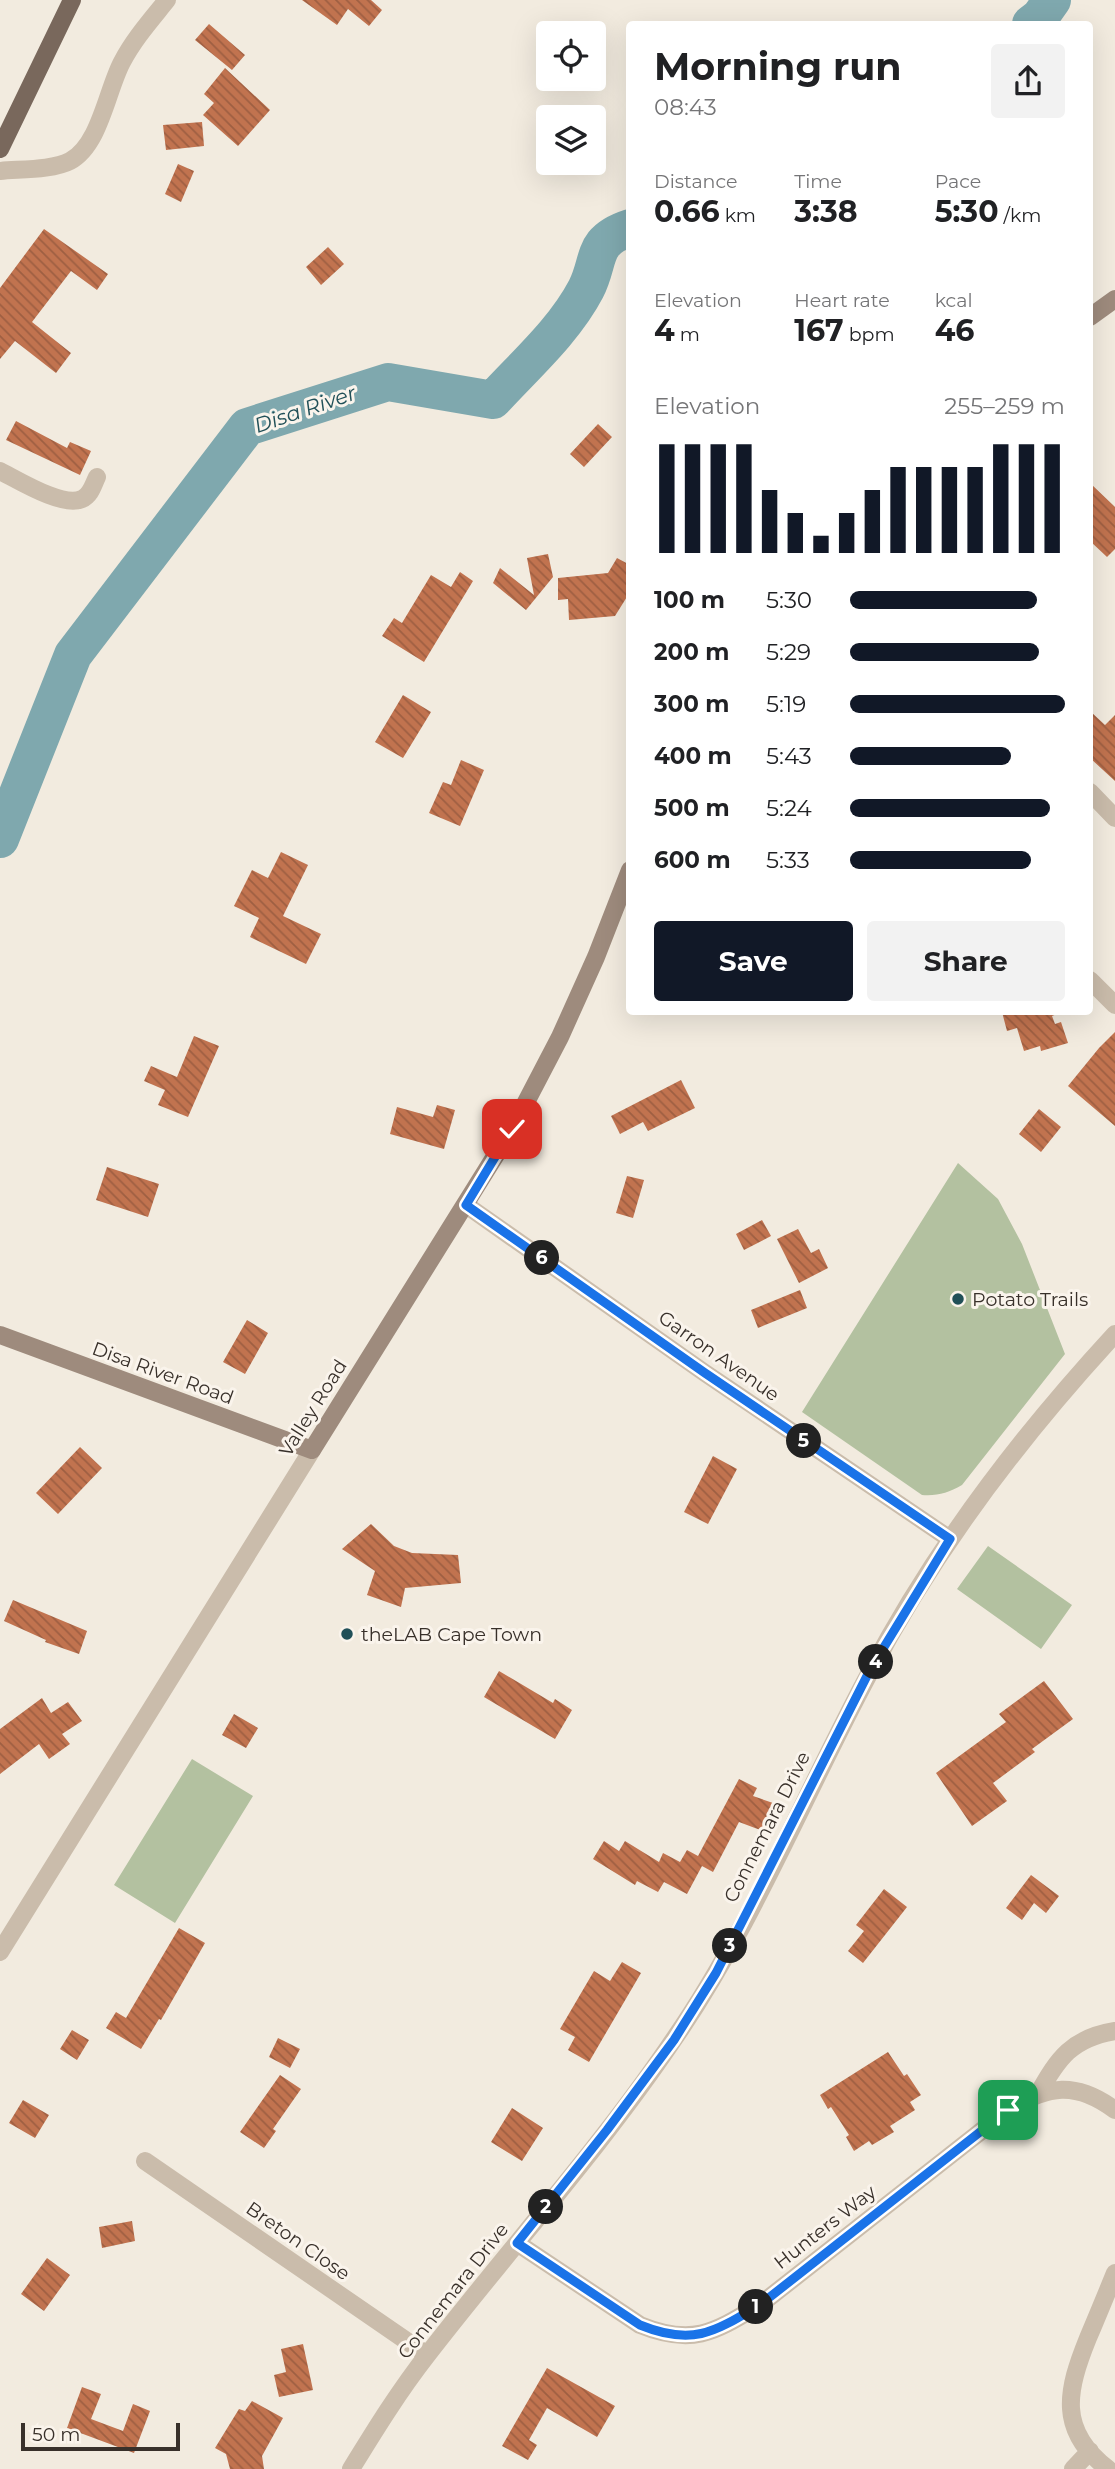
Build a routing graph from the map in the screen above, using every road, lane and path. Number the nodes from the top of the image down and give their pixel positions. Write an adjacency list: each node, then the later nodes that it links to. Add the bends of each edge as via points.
1 (72, 0): 3 (main road)
2 (167, 0): 4 (street, via 129,49 93,135 81,152 64,163)
3 (0, 149)
4 (0, 171)
5 (1115, 299): 6 (street)
6 (1093, 315)
7 (0, 471): 8 (street, via 67,501 85,498)
8 (97, 477)
9 (1093, 795): 10 (street)
10 (1115, 818)
11 (626, 880): 14 (street, Valley Road, via 560,1037)
12 (1093, 983): 13 (street)
13 (1115, 1005)
14 (466, 1205): 17 (street, Valley Road); 18 (street, Garron Avenue)
15 (1115, 1334): 18 (street, Connemara Drive, via 1029,1431)
16 (0, 1335): 17 (street, Disa River Road)
17 (312, 1450): 19 (street, Valley Road)
18 (950, 1539): 24 (street, Connemara Drive, via 870,1670 716,1973 674,2040)
19 (0, 1952)
20 (1115, 2031): 21 (street, via 1087,2038 1066,2052)
21 (1038, 2094): 22 (street, Hunters Way, via 1079,2091); 24 (street, Hunters Way, via 1008,2110 761,2304 704,2334 675,2335 640,2325)
22 (1115, 2110)
23 (145, 2161): 26 (street, Breton Close)
24 (517, 2243): 26 (street, Connemara Drive)
25 (1115, 2273): 27 (street, via 1073,2376 1073,2422)
26 (427, 2355): 28 (street, Connemara Drive)
27 (1090, 2451): 29 (street); 30 (street)
28 (351, 2469)
29 (1073, 2469)
30 (1108, 2469)

